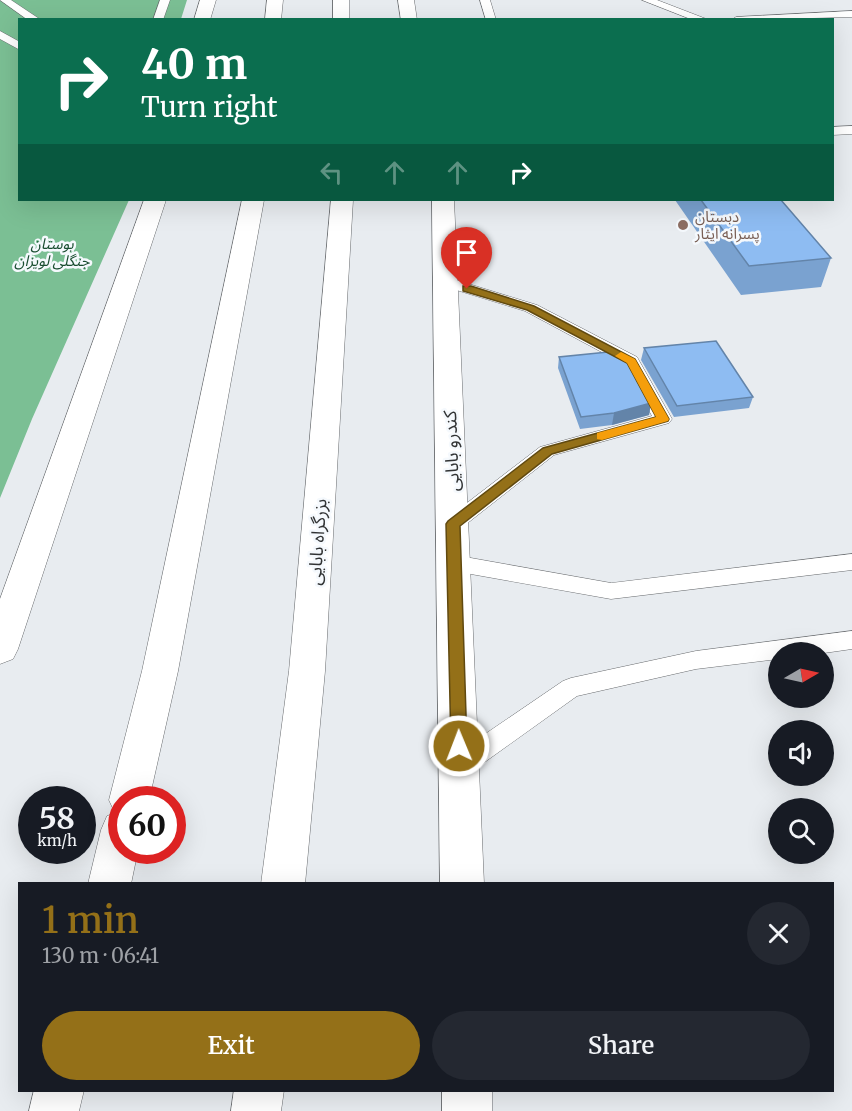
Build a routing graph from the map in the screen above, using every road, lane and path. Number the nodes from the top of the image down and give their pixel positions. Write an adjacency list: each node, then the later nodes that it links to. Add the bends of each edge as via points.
1 (4, 0): 10 (lane)
2 (165, 0): 11 (lane)
3 (208, 0): 12 (main road)
4 (275, 0): 13 (main road)
5 (341, 0): 14 (main road)
6 (406, 0): 15 (main road)
7 (485, 0): 16 (lane)
8 (647, 0): 17 (lane)
9 (852, 14): 18 (lane)
10 (33, 18)
11 (159, 18)
12 (203, 18)
13 (273, 18)
14 (341, 18)
15 (409, 18)
16 (490, 18)
17 (698, 18)
18 (775, 18)
19 (0, 34): 20 (lane)
20 (18, 47)
21 (852, 130): 22 (lane)
22 (834, 131)
23 (155, 201): 32 (main road)
24 (253, 201): 34 (main road, via 162,660)
25 (342, 201): 37 (main road, بزرگراه بابایی, via 307,671)
26 (443, 201): 27 (main road, کندرو بابایی)
27 (446, 282): 28 (main road, کندرو بابایی); 28 (lane, via 531,308 631,361 663,419 548,451)
28 (453, 524): 30 (main road, کندرو بابایی)
29 (852, 562): 30 (lane, via 611,591)
30 (454, 563): 33 (main road, کندرو بابایی)
31 (852, 640): 33 (lane, via 696,660 571,688)
32 (0, 649)
33 (459, 766): 38 (main road, کندرو بابایی)
34 (132, 786)
35 (114, 864): 36 (main road)
36 (109, 882)
37 (283, 882)
38 (462, 882)
39 (59, 1092): 42 (main road)
40 (259, 1092): 43 (main road)
41 (467, 1092): 44 (main road)
42 (54, 1111)
43 (256, 1111)
44 (467, 1111)

